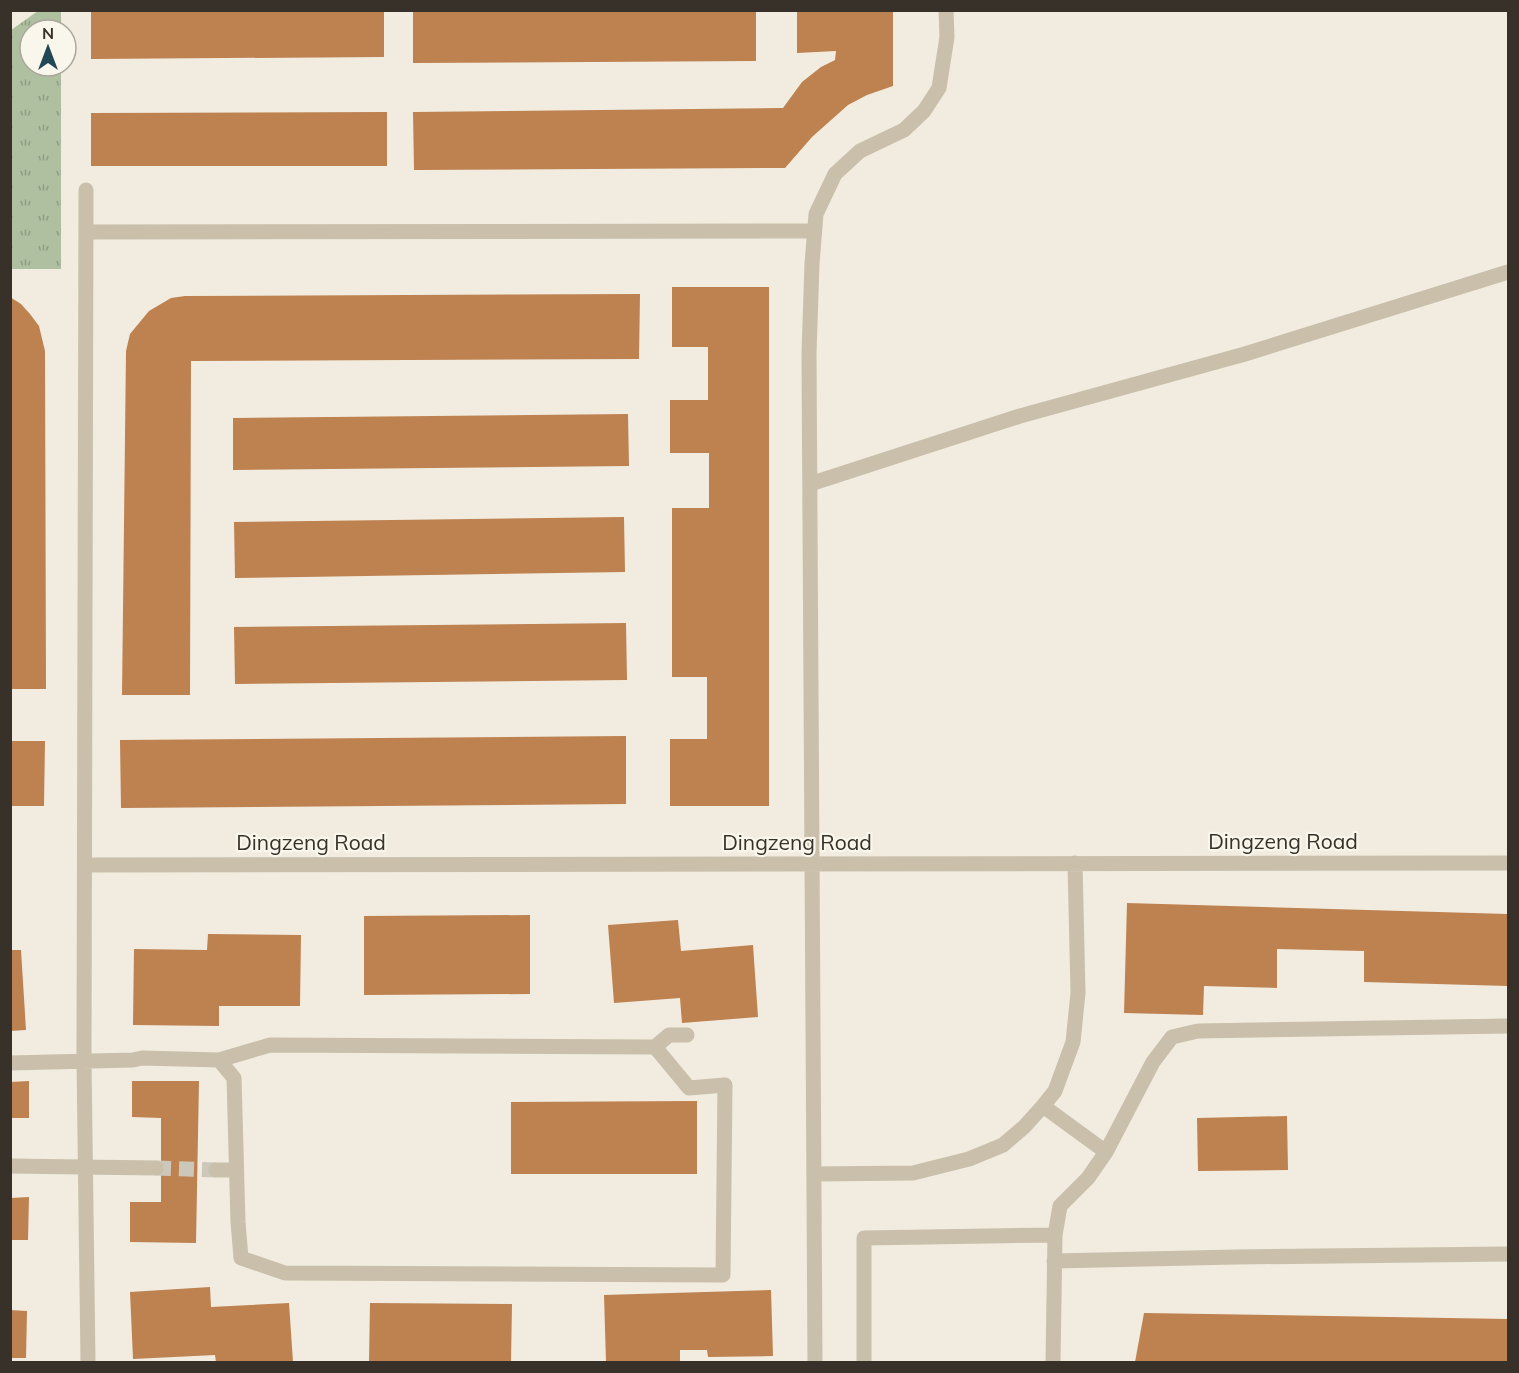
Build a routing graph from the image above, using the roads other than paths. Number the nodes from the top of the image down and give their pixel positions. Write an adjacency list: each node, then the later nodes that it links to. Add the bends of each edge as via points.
1 (946, 10): 3 (street, via 947,37 939,88 924,111 904,130 860,152 835,174 816,214)
2 (86, 190): 4 (street)
3 (814, 231): 4 (street); 6 (street, via 809,353)
4 (86, 232): 10 (street)
5 (1509, 272): 6 (street, via 1245,354 1020,416)
6 (810, 484): 9 (street)
7 (1075, 863): 8 (street, Dingzeng Road); 9 (street, Dingzeng Road); 17 (street, via 1078,993 1073,1042 1055,1091)
8 (1509, 863)
9 (813, 864): 10 (street, Dingzeng Road); 24 (street)
10 (85, 865): 14 (street)
11 (1509, 1026): 18 (street, via 1198,1031 1172,1037 1153,1062)
12 (687, 1035): 13 (street, via 669,1035)
13 (654, 1047): 15 (street, via 270,1045); 23 (street, via 689,1088 725,1085 723,1275 285,1273 241,1258)
14 (84, 1060): 15 (street); 16 (street); 20 (street)
15 (219, 1060): 23 (street, via 234,1078)
16 (10, 1063)
17 (1043, 1106): 18 (street); 24 (street, via 1003,1145 969,1159 914,1173)
18 (1106, 1152): 25 (street, via 1088,1178 1060,1206)
19 (10, 1166): 20 (street)
20 (85, 1168): 21 (street); 28 (street)
21 (156, 1168)
22 (216, 1170): 23 (street)
23 (236, 1170)
24 (814, 1174): 29 (street)
25 (1055, 1235): 27 (street); 30 (street, via 864,1238)
26 (1509, 1254): 27 (street)
27 (1054, 1261): 31 (street)
28 (88, 1362)
29 (815, 1362)
30 (864, 1362)
31 (1053, 1362)

